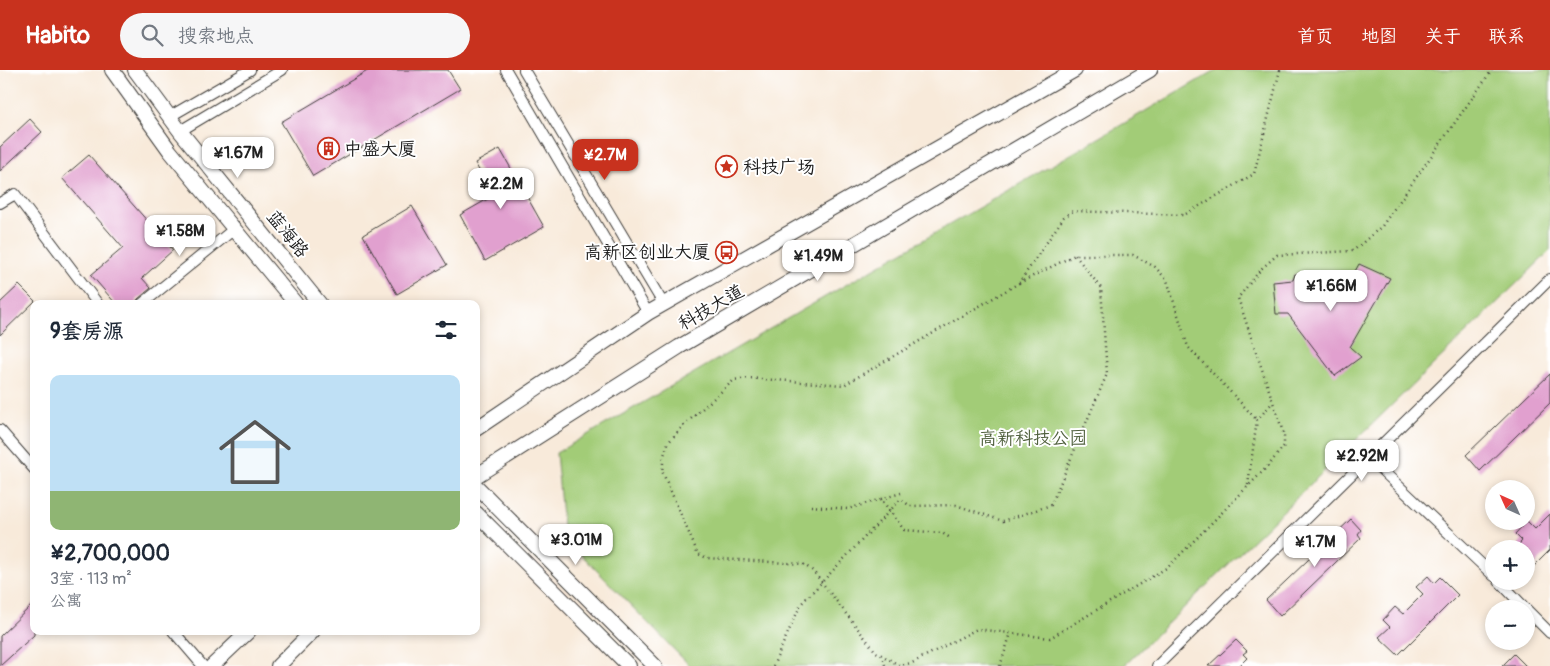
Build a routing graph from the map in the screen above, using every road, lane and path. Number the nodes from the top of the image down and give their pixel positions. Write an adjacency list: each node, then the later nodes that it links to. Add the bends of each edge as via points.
1 (112, 70): 14 (main road, via 170,151)
2 (135, 70): 11 (main road, 蓝海路)
3 (250, 70): 11 (street)
4 (282, 70): 12 (street)
5 (506, 70): 23 (street)
6 (524, 70): 22 (street)
7 (1075, 70): 22 (main road, 科技大道)
8 (1150, 70): 30 (main road, 科技大道, via 679,347)
9 (1280, 70): 17 (path, via 1254,174 1184,215 1072,211 1064,217)
10 (1492, 70): 24 (path, via 1382,226 1354,251 1277,255 1238,298)
11 (169, 117): 12 (main road, 蓝海路)
12 (180, 131): 21 (main road, 蓝海路)
13 (0, 203): 18 (street, via 15,194)
14 (234, 229): 19 (street); 20 (main road)
15 (1075, 255): 17 (path); 25 (path, via 1133,255 1155,267 1167,280 1188,347); 39 (path, via 1101,288 1107,374 1050,506 1003,520 956,505 910,506 901,499)
16 (1550, 279): 28 (street)
17 (1019, 283): 39 (path, via 844,385 748,378 734,380 668,443 662,471 698,554 707,558 803,564)
18 (95, 300)
19 (147, 300)
20 (293, 300)
21 (317, 300)
22 (664, 305): 23 (main road, 科技大道)
23 (648, 313): 26 (main road, 科技大道)
24 (1273, 402): 25 (path); 31 (path, via 1284,446)
25 (1257, 420): 31 (path)
26 (480, 426)
27 (0, 430): 29 (street)
28 (1369, 458): 38 (street); 57 (street)
29 (30, 464)
30 (480, 473)
31 (1248, 486): 43 (path, via 1168,567 1050,638)
32 (480, 490): 53 (main road)
33 (900, 493): 34 (path)
34 (882, 499): 35 (path, via 848,509); 37 (path, via 904,530 942,532)
35 (811, 506)
36 (480, 517): 52 (main road)
37 (952, 539)
38 (1485, 568)
39 (822, 582): 48 (path); 54 (path, via 800,604)
40 (1508, 590): 41 (street)
41 (1517, 600)
42 (1535, 618): 44 (street)
43 (1011, 633): 48 (path, via 977,629 912,663 899,665); 56 (path)
44 (1550, 633)
45 (176, 635): 49 (street)
46 (245, 635): 50 (main road)
47 (309, 635): 51 (main road)
48 (884, 659): 55 (path)
49 (203, 666)
50 (212, 666)
51 (278, 666)
52 (629, 666)
53 (655, 666)
54 (773, 666)
55 (886, 666)
56 (1000, 666)
57 (1157, 666)

